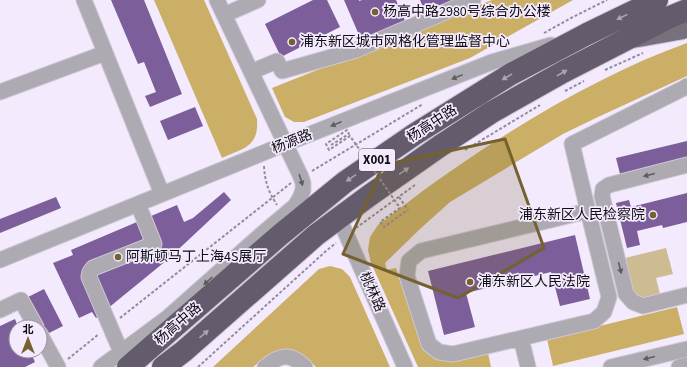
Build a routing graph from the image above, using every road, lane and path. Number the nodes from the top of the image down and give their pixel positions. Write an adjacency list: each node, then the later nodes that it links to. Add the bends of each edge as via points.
1 (84, 0): 14 (street)
2 (217, 0): 8 (street)
3 (258, 0): 8 (street)
4 (473, 0): 15 (street, via 356,50 282,71 277,61)
5 (607, 0): 11 (path)
6 (657, 0): 10 (highway, 杨高中路 / X001, one-way to 10)
7 (687, 10): 12 (highway, 杨高中路 / X001)
8 (224, 14): 15 (street)
9 (687, 28): 12 (main road, 杨高中路 / X001)
10 (587, 34): 23 (street, 杨源路, one-way to 23, via 492,62); 45 (highway, 杨高中路 / X001, one-way to 45, via 510,74 345,182)
11 (538, 37)
12 (625, 40): 36 (highway, 杨高中路 / X001, one-way to 12, via 440,146 492,112)
13 (649, 50): 16 (path)
14 (105, 53): 19 (street); 30 (street)
15 (251, 72): 23 (street)
16 (601, 72)
17 (588, 78): 20 (path)
18 (687, 86): 34 (street, via 572,144)
19 (0, 92)
20 (563, 92)
21 (424, 103): 28 (path)
22 (543, 103): 25 (path)
23 (285, 144): 26 (street, 杨源路); 28 (street, X001)
24 (331, 145): 32 (path, bridge, via 349,134 346,130 326,144 329,150 350,136 400,208 380,222 384,227 408,210)
25 (465, 150)
26 (263, 153): 30 (street, 杨源路); 31 (path, via 264,177)
27 (687, 165): 38 (street, one-way to 38, via 609,185 603,189 602,196 626,294 633,302 643,306)
28 (301, 177): 31 (path); 35 (street, X001, one-way to 35, via 303,190 300,198)
29 (416, 184): 32 (path)
30 (162, 194): 33 (street, 杨源路)
31 (272, 197): 35 (path); 41 (path)
32 (399, 197): 36 (path)
33 (138, 204): 37 (street, 杨源路); 41 (street, via 154,244 93,268 90,272 89,277)
34 (588, 211): 42 (street, via 609,297 604,312 594,321); 42 (street, via 421,251 409,261 409,284 429,344 439,352 453,354)
35 (284, 215): 45 (street, X001, one-way to 45, via 167,318)
36 (343, 226): 46 (path, via 326,251); 46 (highway, 杨高中路 / X001, one-way to 36, via 316,235); 53 (street, 桃林路)
37 (0, 260)
38 (687, 295)
39 (0, 310): 40 (street, via 21,300)
40 (32, 319)
41 (110, 326): 45 (street); 48 (path)
42 (521, 338): 54 (street)
43 (48, 349): 48 (street)
44 (687, 349): 55 (street, one-way to 55)
45 (127, 362): 49 (street, X001)
46 (184, 362): 50 (highway, 杨高中路 / X001)
47 (687, 365): 56 (street)
48 (58, 367)
49 (101, 367)
50 (163, 367)
51 (265, 367): 52 (street, via 285,356 298,360)
52 (306, 367)
53 (404, 367)
54 (528, 367)
55 (611, 367)
56 (678, 367)

